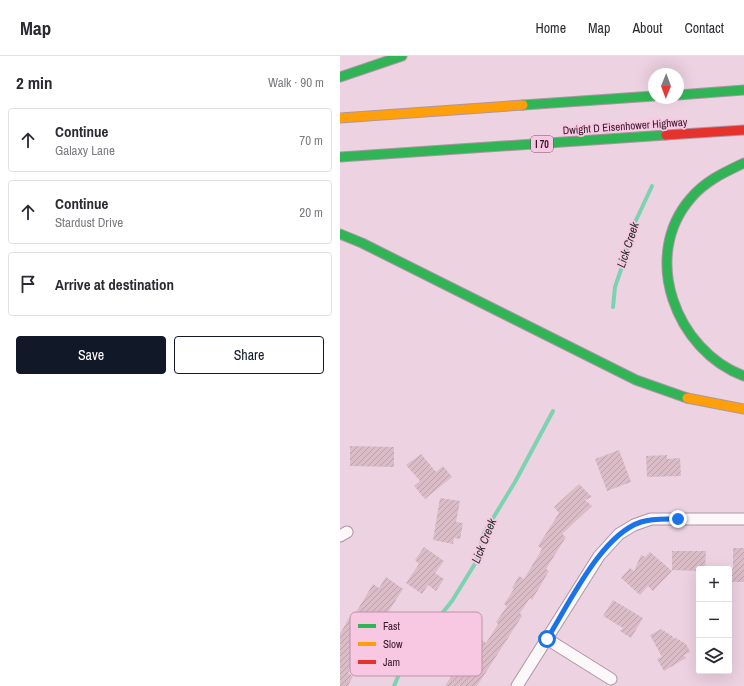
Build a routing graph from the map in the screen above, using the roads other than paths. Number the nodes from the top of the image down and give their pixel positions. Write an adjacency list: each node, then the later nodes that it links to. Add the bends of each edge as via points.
1 (402, 56): 2 (highway)
2 (340, 77)
3 (744, 90): 4 (highway)
4 (684, 95)
5 (648, 96): 6 (highway)
6 (340, 118)
7 (744, 130): 8 (highway, Dwight D Eisenhower Highway / I 70)
8 (340, 157)
9 (744, 163): 11 (highway, via 705,183 686,204 673,230 667,257 667,282 678,317 699,348 715,362)
10 (340, 234): 12 (highway, via 636,380 694,400)
11 (744, 376)
12 (744, 409)
13 (744, 519): 14 (street, via 657,519 631,527 615,537 602,552)
14 (547, 639): 15 (street); 16 (street)
15 (611, 679)
16 (517, 686)

